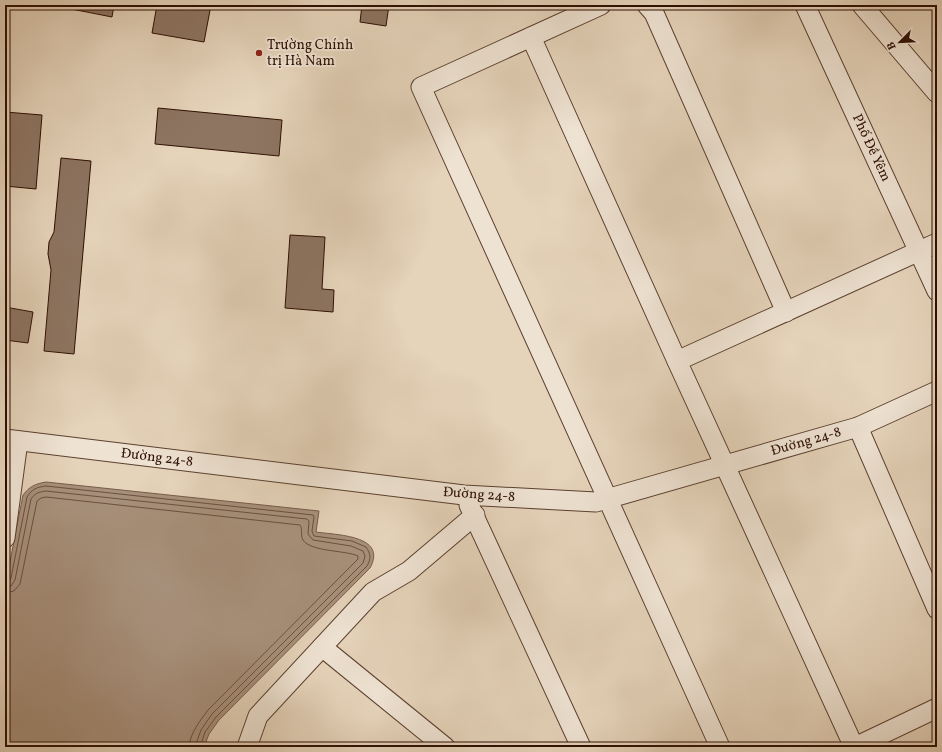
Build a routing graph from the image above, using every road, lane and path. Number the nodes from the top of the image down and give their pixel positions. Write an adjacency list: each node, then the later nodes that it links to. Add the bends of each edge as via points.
1 (601, 5): 5 (street)
2 (647, 5): 10 (street, via 654,13)
3 (805, 5): 8 (street, Phố Đề Yêm)
4 (862, 5): 6 (street)
5 (531, 37): 11 (street); 17 (street, via 421,87)
6 (937, 93)
7 (937, 243): 8 (street)
8 (919, 251): 9 (street, Phố Đề Yêm); 10 (street)
9 (937, 290)
10 (786, 312): 11 (street)
11 (677, 361): 15 (street)
12 (937, 391): 13 (street, Đường 24-8)
13 (858, 427): 15 (street, Đường 24-8); 20 (street)
14 (11, 440): 16 (street, Đường 24-8); 19 (street)
15 (725, 466): 17 (street, Đường 24-8); 27 (street)
16 (464, 495): 17 (street, Đường 24-8, via 596,502); 18 (street)
17 (608, 499): 26 (street)
18 (475, 515): 21 (street, via 409,571 373,592); 25 (street)
19 (5, 538)
20 (937, 609)
21 (322, 647): 23 (street, via 258,716); 24 (street)
22 (937, 708): 27 (street)
23 (247, 747)
24 (445, 747)
25 (581, 747)
26 (720, 747)
27 (854, 747)

